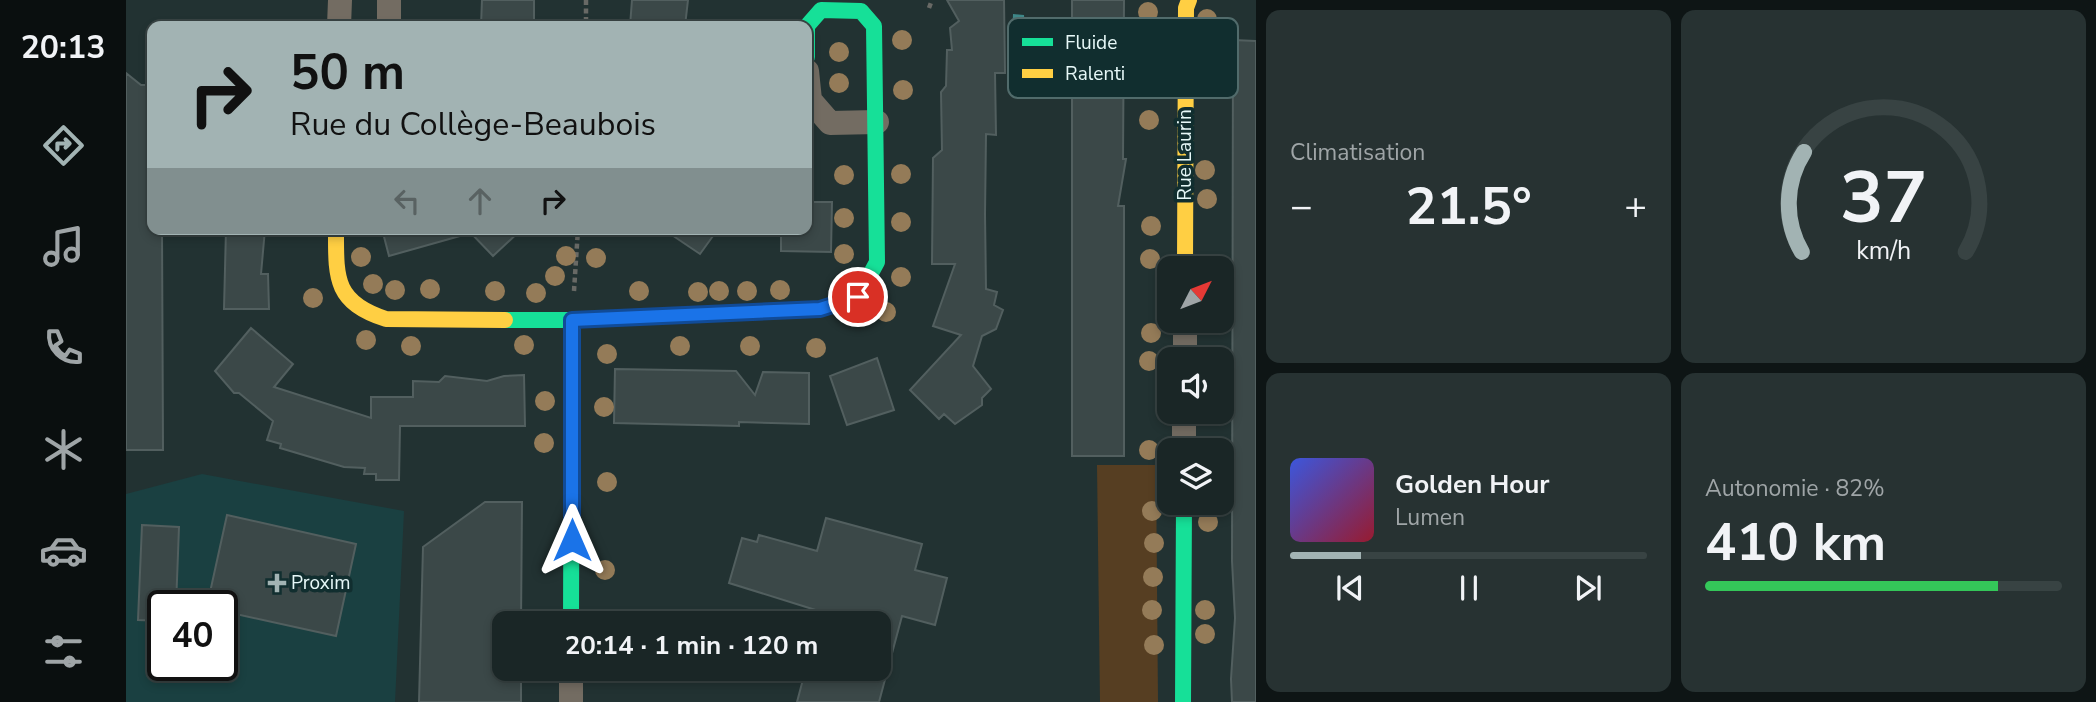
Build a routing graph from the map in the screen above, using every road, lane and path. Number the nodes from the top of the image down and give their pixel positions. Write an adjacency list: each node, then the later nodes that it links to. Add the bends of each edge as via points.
1 (340, 0): 8 (street)
2 (388, 0): 9 (street)
3 (586, 0): 10 (path)
4 (932, 0): 6 (path)
5 (1189, 0): 7 (street, Rue Laurin)
6 (929, 8)
7 (1186, 18)
8 (339, 21)
9 (389, 21)
10 (586, 21)
11 (811, 21): 14 (street, via 821,10 860,11 874,26)
12 (1186, 98): 17 (street, Rue Laurin)
13 (812, 102): 14 (street, via 830,123)
14 (877, 122): 18 (street, via 877,261 858,297 820,309)
15 (336, 235): 18 (street, via 335,282 346,299 365,314 386,319)
16 (578, 235): 18 (path)
17 (1185, 256)
18 (572, 320): 20 (street)
19 (1184, 515): 23 (street)
20 (571, 611)
21 (571, 681): 22 (street)
22 (571, 702)
23 (1183, 702)

